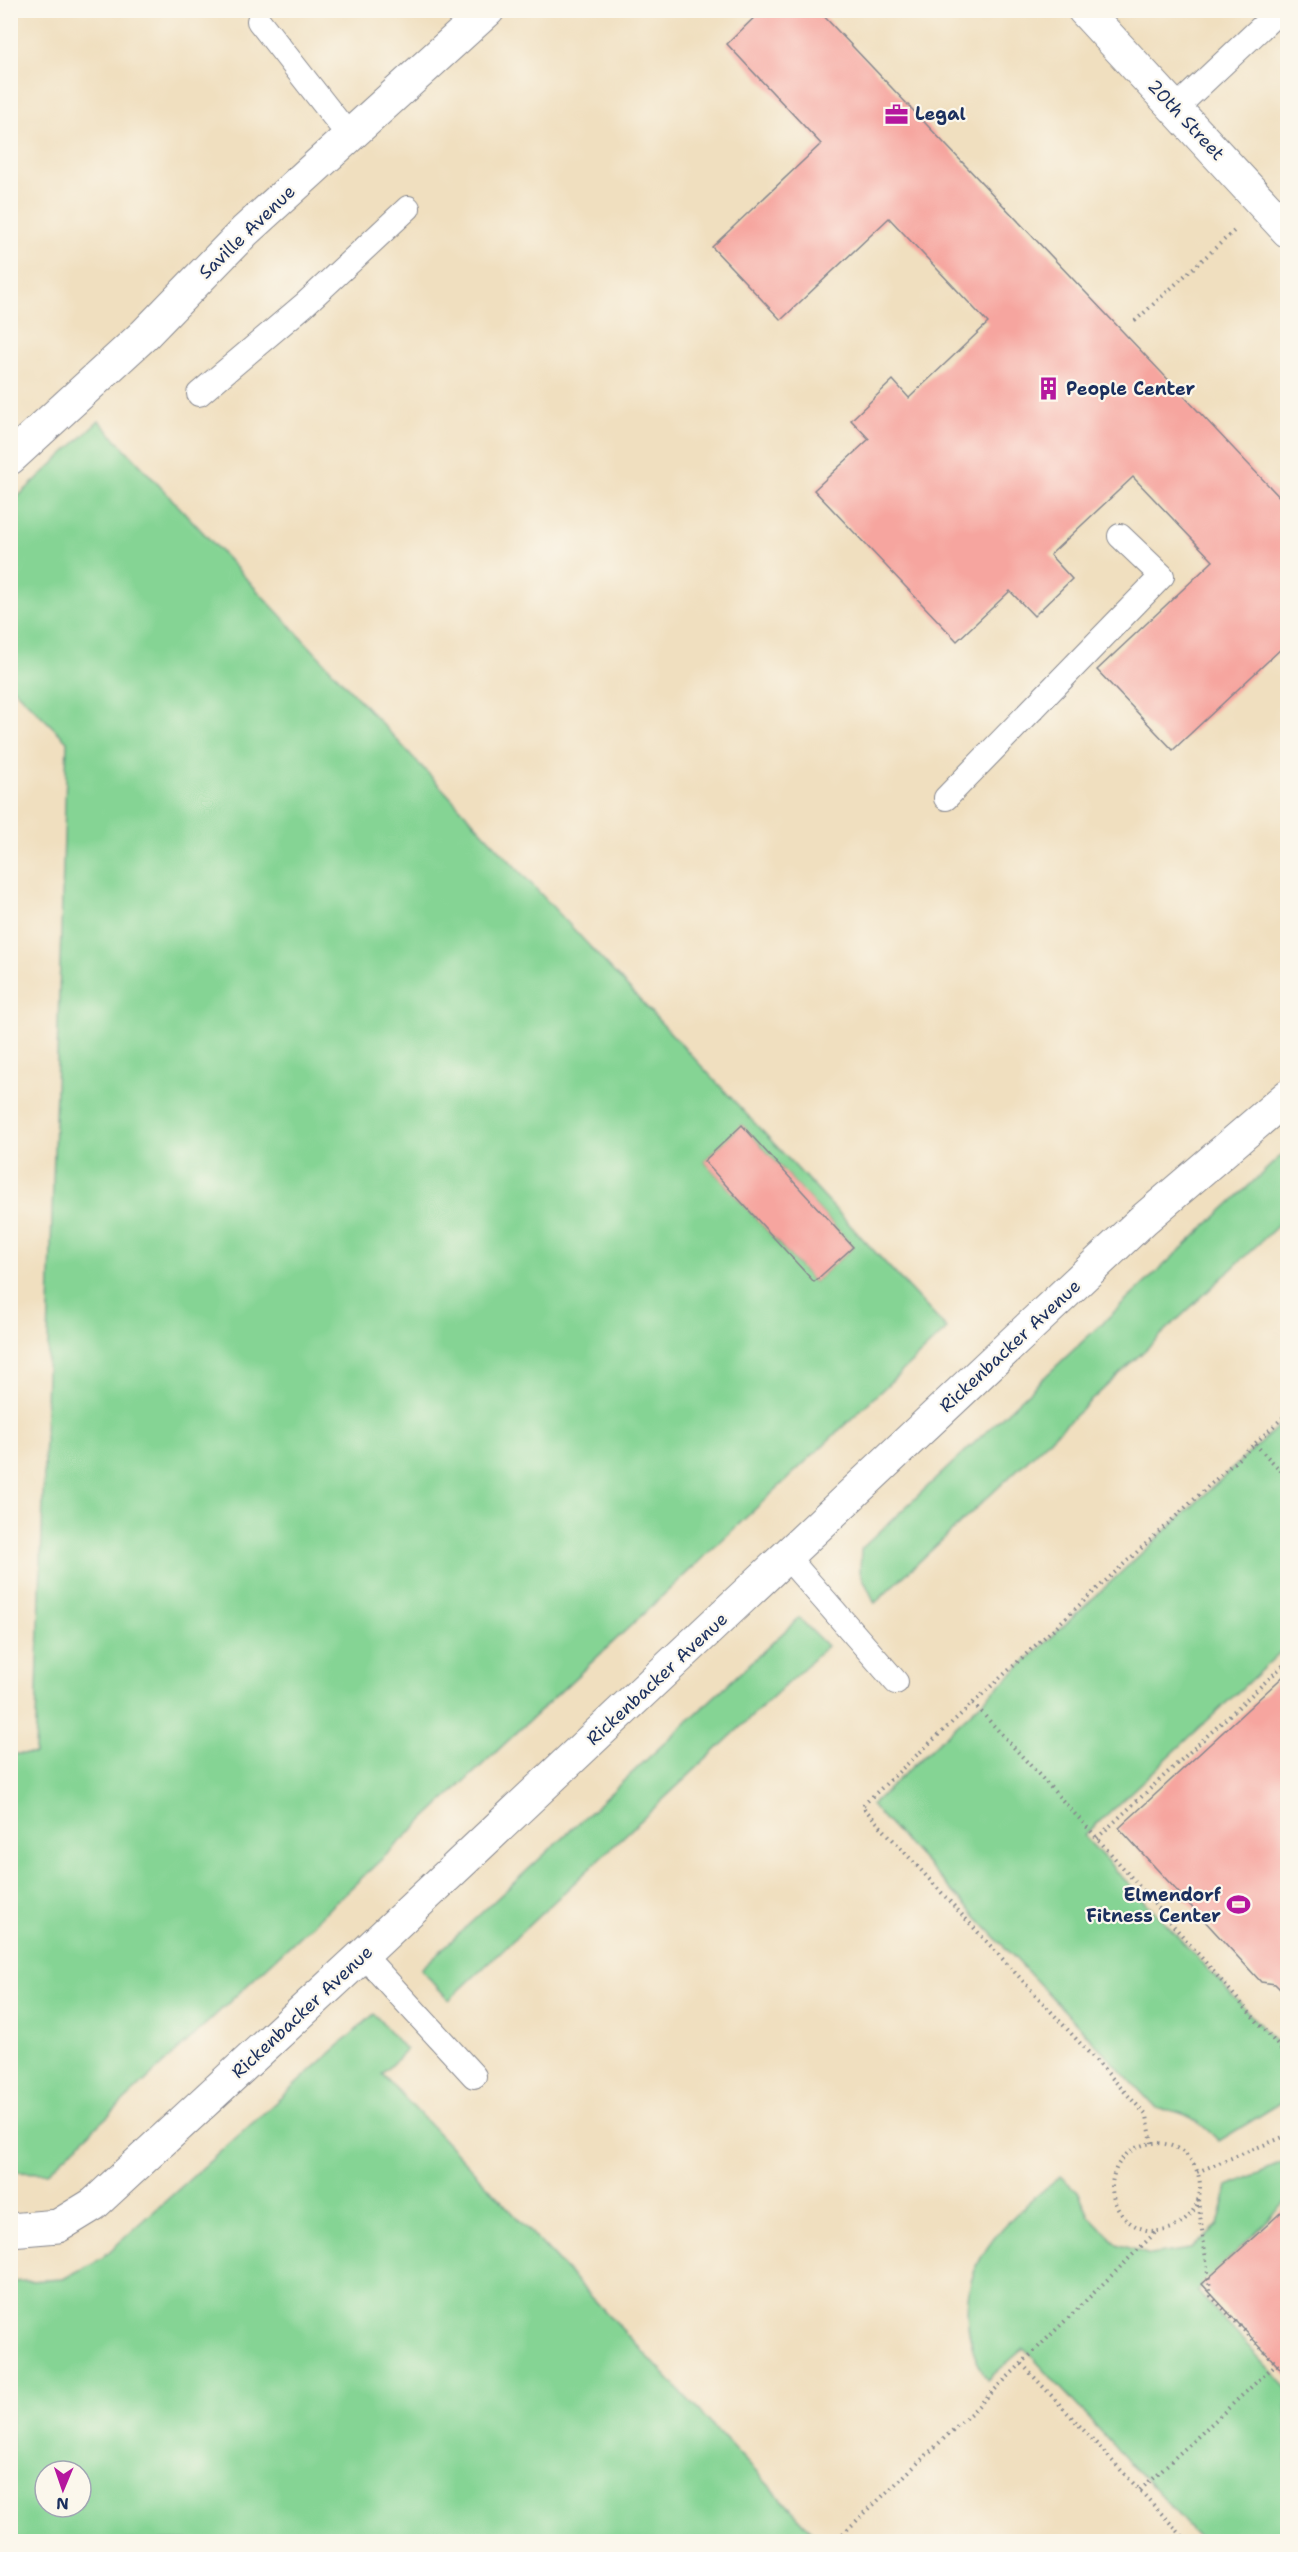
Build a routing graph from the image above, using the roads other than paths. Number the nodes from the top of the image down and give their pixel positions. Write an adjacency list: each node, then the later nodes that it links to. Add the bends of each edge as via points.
1 (488, 10): 6 (street, Saville Avenue)
2 (1083, 10): 5 (street, 20th Street)
3 (1280, 10): 5 (lane)
4 (259, 21): 6 (lane)
5 (1176, 108): 8 (street, 20th Street)
6 (350, 137): 10 (street, Saville Avenue, via 245,231 144,335)
7 (408, 208): 9 (lane, via 304,305)
8 (1287, 231)
9 (199, 394)
10 (10, 458)
11 (1120, 536): 12 (lane, via 1162,576)
12 (946, 798)
13 (1287, 1096): 14 (street, Rickenbacker Avenue, via 1143,1220)
14 (787, 1557): 15 (lane); 16 (street, Rickenbacker Avenue)
15 (896, 1682)
16 (363, 1955): 17 (lane); 18 (street, Rickenbacker Avenue, via 94,2204 58,2226)
17 (474, 2076)
18 (10, 2230)

